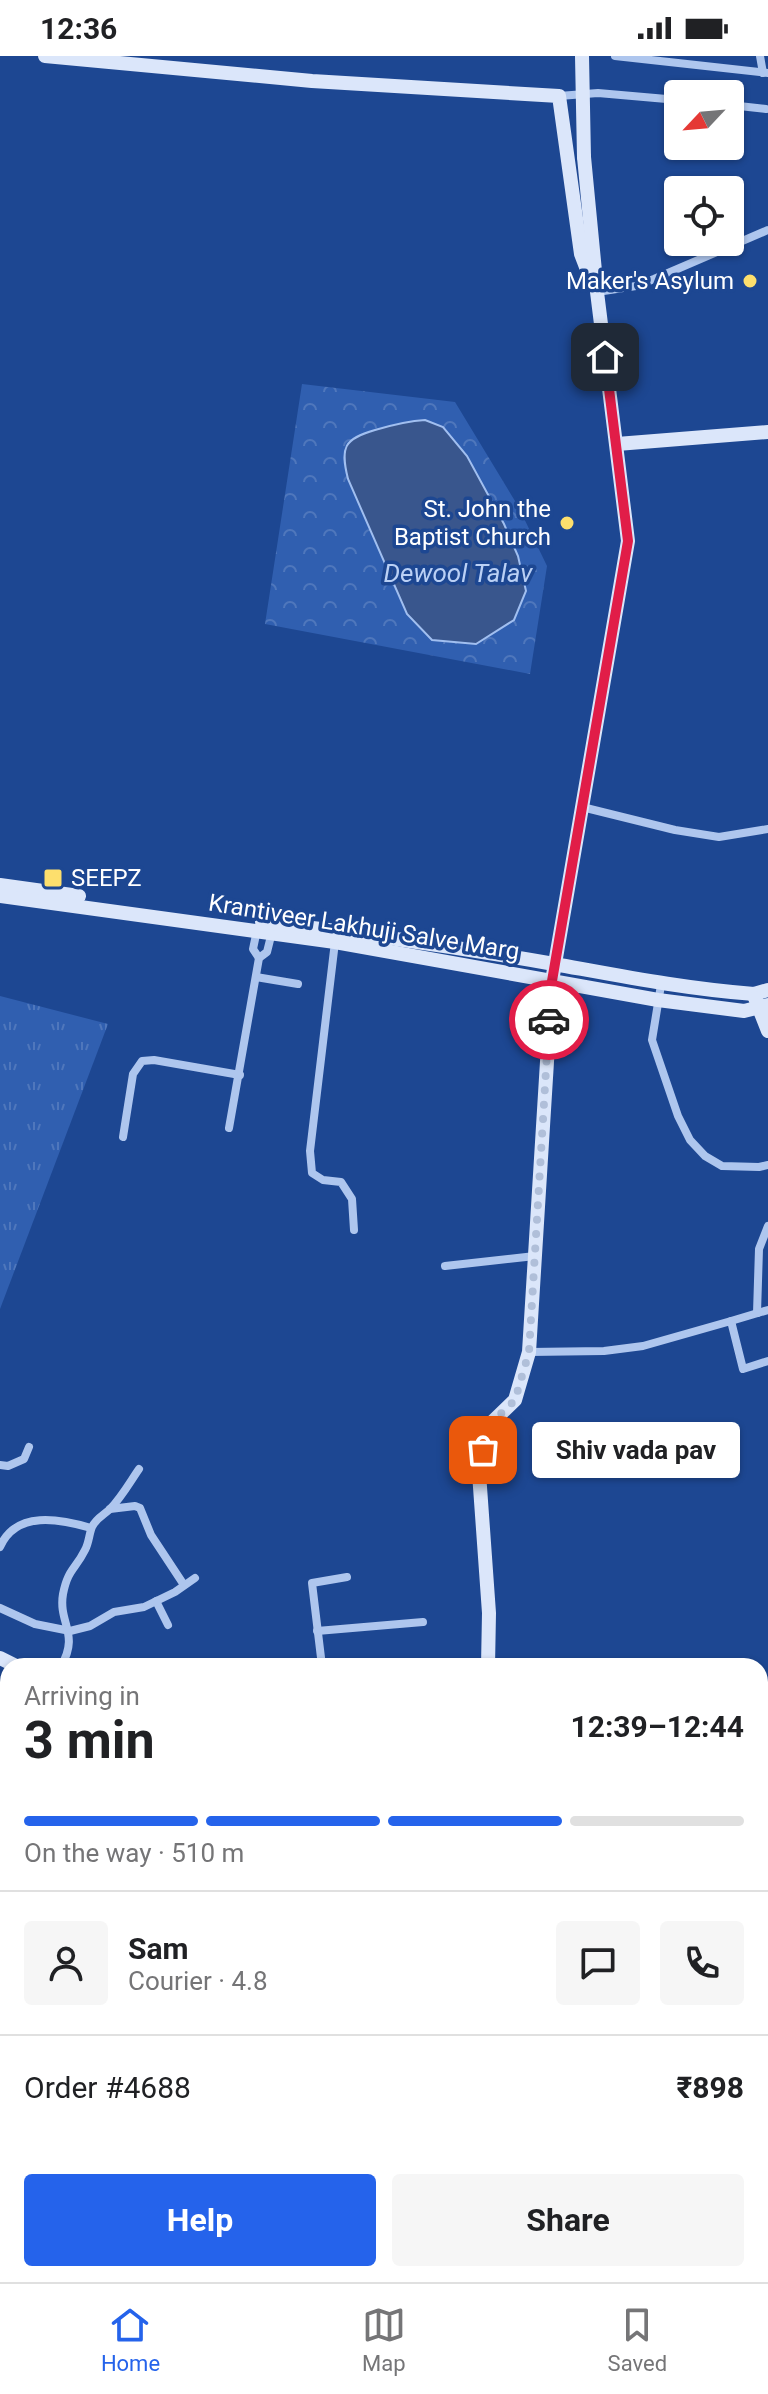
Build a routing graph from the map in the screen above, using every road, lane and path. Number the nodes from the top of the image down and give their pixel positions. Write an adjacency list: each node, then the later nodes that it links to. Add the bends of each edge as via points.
1 (45, 56): 6 (main road, via 312,81)
2 (582, 56): 11 (main road, bridge)
3 (615, 56): 5 (street)
4 (760, 56): 5 (street)
5 (766, 73)
6 (559, 96): 7 (street, via 598,93); 11 (main road, via 581,254)
7 (664, 99)
8 (744, 107): 9 (street)
9 (766, 109)
10 (768, 230): 12 (street, via 654,279)
11 (594, 271): 12 (main road)
12 (597, 292): 14 (main road)
13 (768, 432): 14 (main road)
14 (617, 444): 15 (main road, via 628,541)
15 (582, 807): 16 (street, via 719,837); 22 (main road)
16 (768, 829)
17 (0, 885): 22 (main road, Krantiveer Lakhuji Salve Marg)
18 (0, 896): 19 (main road, Krantiveer Lakhuji Salve Marg)
19 (265, 931): 20 (main road, Krantiveer Lakhuji Salve Marg); 21 (street, via 267,952); 21 (street, via 253,949)
20 (335, 942): 24 (main road, Krantiveer Lakhuji Salve Marg); 34 (street, via 310,1151 312,1173 341,1182 352,1199)
21 (259, 958): 23 (street)
22 (555, 964): 24 (main road); 26 (main road, Krantiveer Lakhuji Salve Marg)
23 (256, 977): 25 (street); 29 (street)
24 (552, 981): 26 (main road, Krantiveer Lakhuji Salve Marg); 35 (main road)
25 (298, 984)
26 (660, 992): 27 (main road, Krantiveer Lakhuji Salve Marg); 32 (street, via 652,1040 690,1140 722,1166)
27 (762, 999): 28 (main road)
28 (768, 1031)
29 (240, 1075): 30 (street); 31 (street, via 142,1061 133,1074)
30 (229, 1128)
31 (123, 1137)
32 (768, 1165)
33 (768, 1226): 38 (street, via 759,1249)
34 (354, 1230)
35 (535, 1256): 36 (street); 40 (main road)
36 (445, 1266)
37 (768, 1310): 38 (street)
38 (757, 1313): 39 (street)
39 (731, 1321): 40 (street, via 643,1346); 41 (street, via 743,1369)
40 (529, 1352): 59 (main road, via 515,1400 487,1427 479,1473)
41 (768, 1361)
42 (29, 1447): 43 (street, via 24,1459)
43 (0, 1465)
44 (139, 1469): 45 (street)
45 (110, 1509): 46 (street); 50 (street, via 140,1508)
46 (91, 1528): 47 (street, via 29,1520 13,1529); 55 (street, via 85,1550 68,1572 62,1598)
47 (0, 1547)
48 (347, 1577): 56 (street, via 312,1583)
49 (195, 1578): 50 (street)
50 (184, 1585): 51 (street)
51 (156, 1601): 54 (street); 55 (street)
52 (0, 1608): 55 (street, via 35,1624)
53 (423, 1622): 56 (street)
54 (168, 1625)
55 (70, 1631): 57 (street)
56 (317, 1631): 58 (street)
57 (65, 1658)
58 (321, 1658)
59 (488, 1658)

